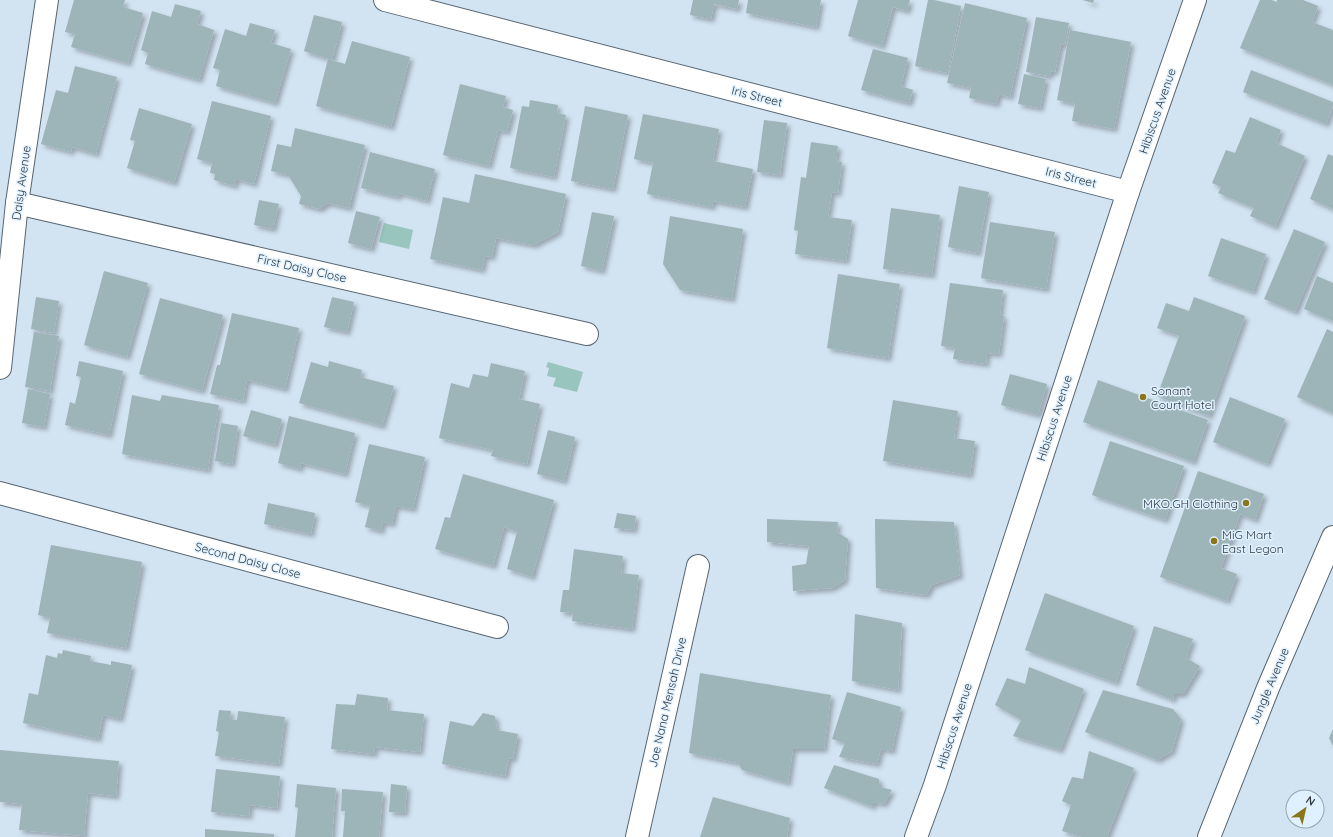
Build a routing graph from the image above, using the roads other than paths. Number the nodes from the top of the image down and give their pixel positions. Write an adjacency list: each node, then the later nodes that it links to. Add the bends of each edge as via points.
1 (47, 0): 5 (street, Daisy Avenue)
2 (386, 0): 4 (street, Iris Street)
3 (1195, 0): 4 (street, Hibiscus Avenue)
4 (1128, 192): 13 (street, Hibiscus Avenue)
5 (18, 203): 6 (street, First Daisy Close); 7 (street, Daisy Avenue)
6 (587, 334)
7 (0, 368)
8 (0, 493): 11 (street, Second Daisy Close)
9 (1333, 537): 14 (street, Jungle Avenue, via 1268,688)
10 (698, 566): 12 (street, Joe Nana Mensah Drive)
11 (497, 627)
12 (637, 837)
13 (916, 837)
14 (1209, 837)

